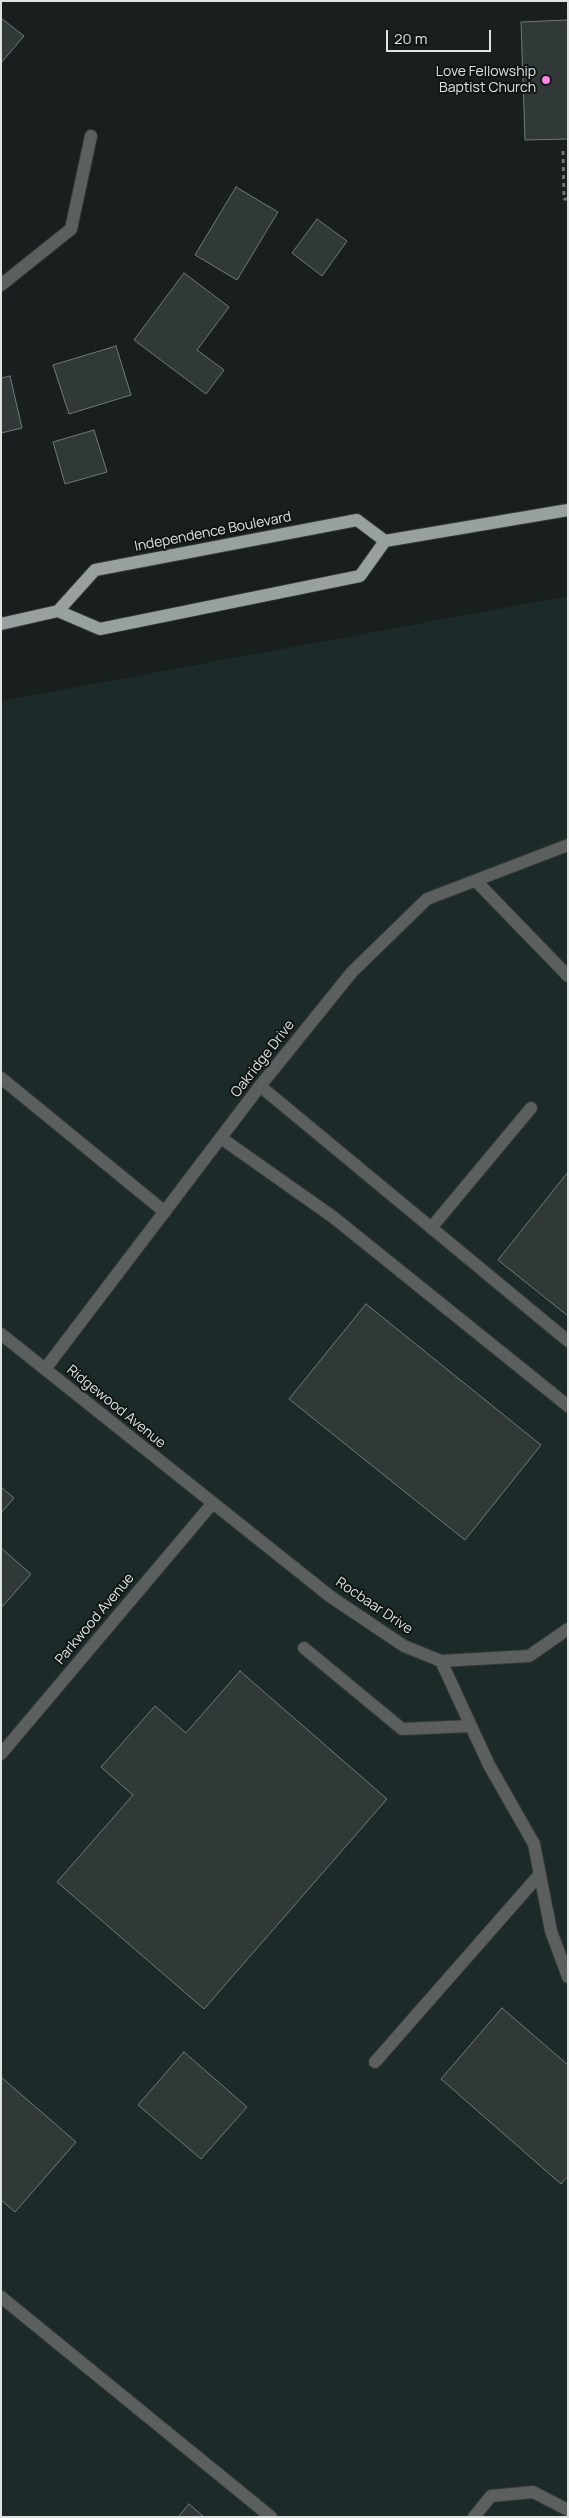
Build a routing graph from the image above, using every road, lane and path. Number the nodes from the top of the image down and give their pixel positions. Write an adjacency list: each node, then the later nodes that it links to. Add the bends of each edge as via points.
1 (91, 136): 4 (street, via 71,229)
2 (563, 151): 3 (path, via 564,199)
3 (568, 199)
4 (1, 285)
5 (568, 510): 6 (main road)
6 (384, 541): 7 (main road, via 360,576 100,629); 7 (main road, Independence Boulevard, via 356,520 95,570)
7 (58, 611): 8 (main road)
8 (1, 624)
9 (568, 845): 10 (street, Oakridge Drive)
10 (476, 881): 11 (street); 13 (street, Oakridge Drive, via 427,900 420,906 352,972)
11 (568, 976)
12 (1, 1078): 16 (street)
13 (260, 1086): 15 (street, Oakridge Drive); 17 (street)
14 (531, 1108): 17 (street)
15 (221, 1138): 16 (street, Oakridge Drive); 21 (street, via 333,1217)
16 (165, 1212): 20 (street, Oakridge Drive)
17 (431, 1228): 19 (street)
18 (1, 1334): 20 (street, Ridgewood Avenue)
19 (568, 1342)
20 (45, 1369): 22 (street, Ridgewood Avenue)
21 (568, 1406)
22 (212, 1504): 25 (street, Rocbaar Drive, via 331,1597 404,1646); 27 (street, Parkwood Avenue)
23 (568, 1629): 25 (street, Rocbaar Drive, via 529,1656)
24 (304, 1648): 26 (street, via 402,1728)
25 (441, 1661): 26 (street)
26 (471, 1726): 28 (street, via 489,1766 534,1844)
27 (1, 1754)
28 (540, 1874): 29 (street, via 550,1931); 30 (street)
29 (568, 1977)
30 (375, 2062)
31 (1, 2297): 33 (street)
32 (568, 2510): 34 (street, via 533,2492 491,2496)
33 (272, 2517)
34 (474, 2517)

